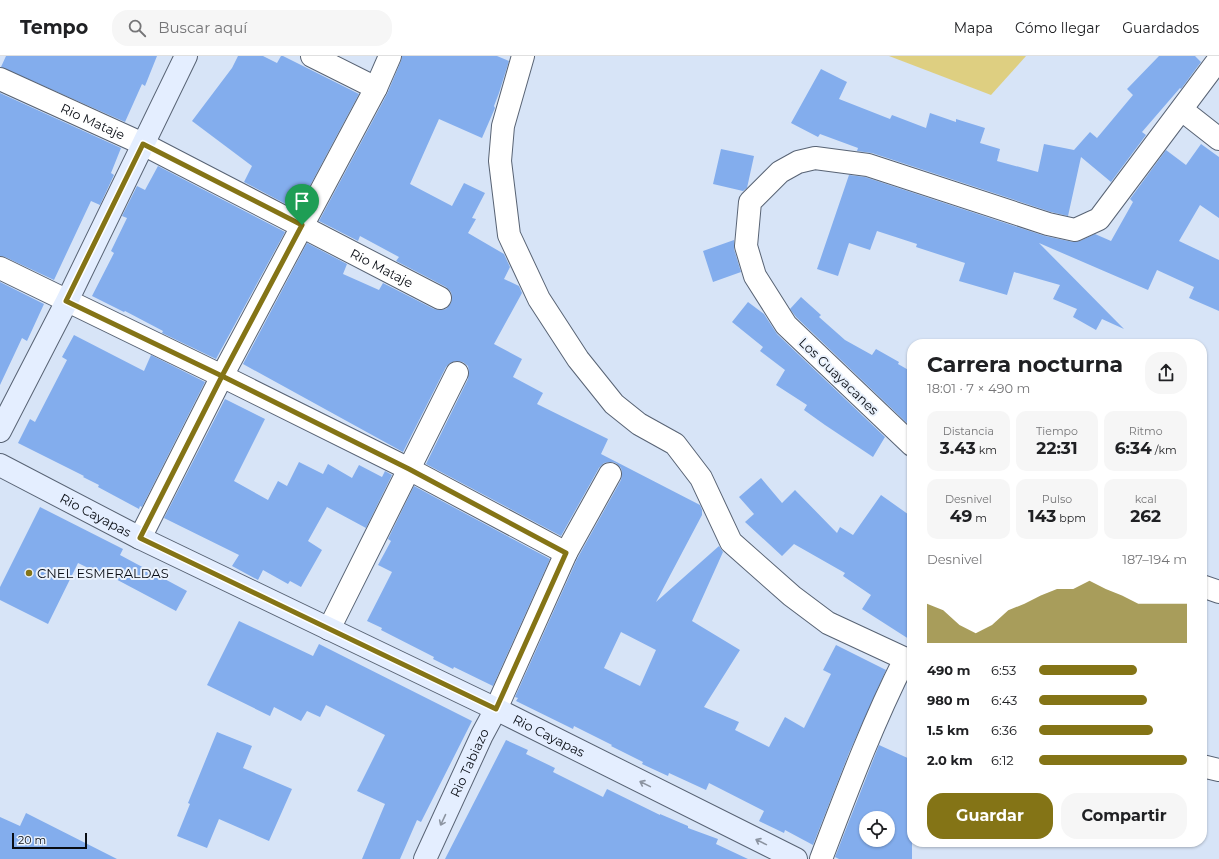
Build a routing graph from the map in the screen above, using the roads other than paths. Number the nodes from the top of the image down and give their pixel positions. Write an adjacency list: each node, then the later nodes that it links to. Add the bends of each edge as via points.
1 (186, 56): 10 (street)
2 (312, 56): 7 (street)
3 (390, 56): 7 (street)
4 (523, 56): 27 (street, via 503,126 500,161 509,236 539,299 578,359 614,404 639,424 675,444 702,478 731,542 792,596 828,623)
5 (1219, 59): 8 (street, Los Guayacanes)
6 (0, 79): 10 (street, Rio Mataje)
7 (376, 88): 11 (street)
8 (1182, 110): 9 (street); 18 (street, Los Guayacanes, via 1100,219 1075,230 1048,224 868,165 815,158 798,162 780,172 750,202 746,246 755,276 771,303 786,325)
9 (1219, 139)
10 (143, 144): 11 (street, Rio Mataje); 14 (street)
11 (302, 225): 13 (street, Rio Mataje); 16 (street)
12 (0, 268): 14 (street)
13 (440, 298)
14 (66, 301): 16 (street); 17 (street)
15 (457, 373): 20 (street)
16 (222, 376): 20 (street); 22 (street)
17 (0, 431)
18 (907, 440)
19 (0, 464): 22 (street, Rio Cayapas)
20 (409, 469): 23 (street); 26 (street)
21 (610, 474): 23 (street, Rio Tabiazo)
22 (140, 538): 26 (street, Rio Cayapas)
23 (566, 553): 29 (street, Rio Tabiazo)
24 (1207, 588): 25 (street)
25 (1219, 592)
26 (329, 629): 29 (street, Rio Cayapas)
27 (907, 661)
28 (907, 663): 34 (street, via 884,699)
29 (496, 709): 32 (street, Rio Tabiazo, one-way to 32); 33 (street, Rio Cayapas, one-way to 29)
30 (1207, 767): 31 (street)
31 (1219, 770)
32 (425, 859)
33 (796, 859)
34 (821, 859)

